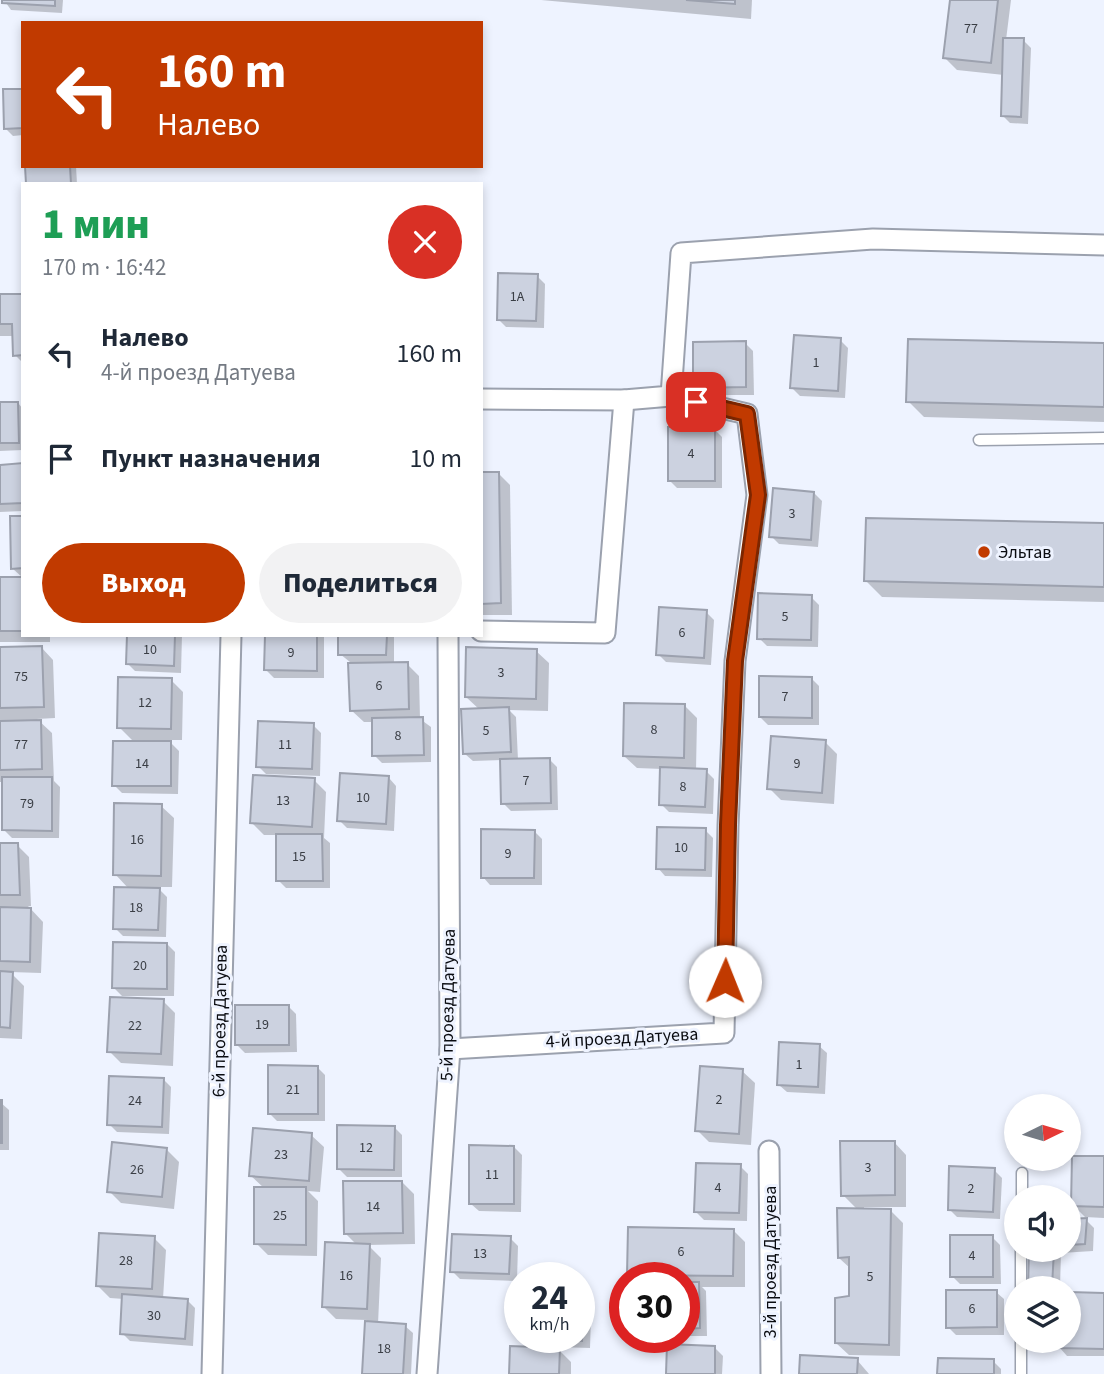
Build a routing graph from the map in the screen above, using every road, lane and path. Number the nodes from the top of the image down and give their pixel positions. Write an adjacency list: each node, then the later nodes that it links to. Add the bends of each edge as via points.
1 (1104, 244): 2 (street, via 873,239 681,253)
2 (671, 396): 4 (street); 10 (street, 4-й проезд Датуева, via 747,414 758,495 735,661 724,1032)
3 (483, 400): 4 (street)
4 (624, 401): 7 (street, via 605,633)
5 (1104, 438): 6 (lane)
6 (979, 440)
7 (483, 631)
8 (230, 637): 15 (street, 6-й проезд Датуева)
9 (448, 637): 10 (street, 5-й проезд Датуева)
10 (450, 1048): 16 (street, 5-й проезд Датуева)
11 (769, 1150): 17 (street, 3-й проезд Датуева)
12 (1022, 1173): 13 (lane)
13 (1022, 1185)
14 (1021, 1353): 18 (lane)
15 (212, 1374)
16 (427, 1374)
17 (771, 1374)
18 (1021, 1374)

